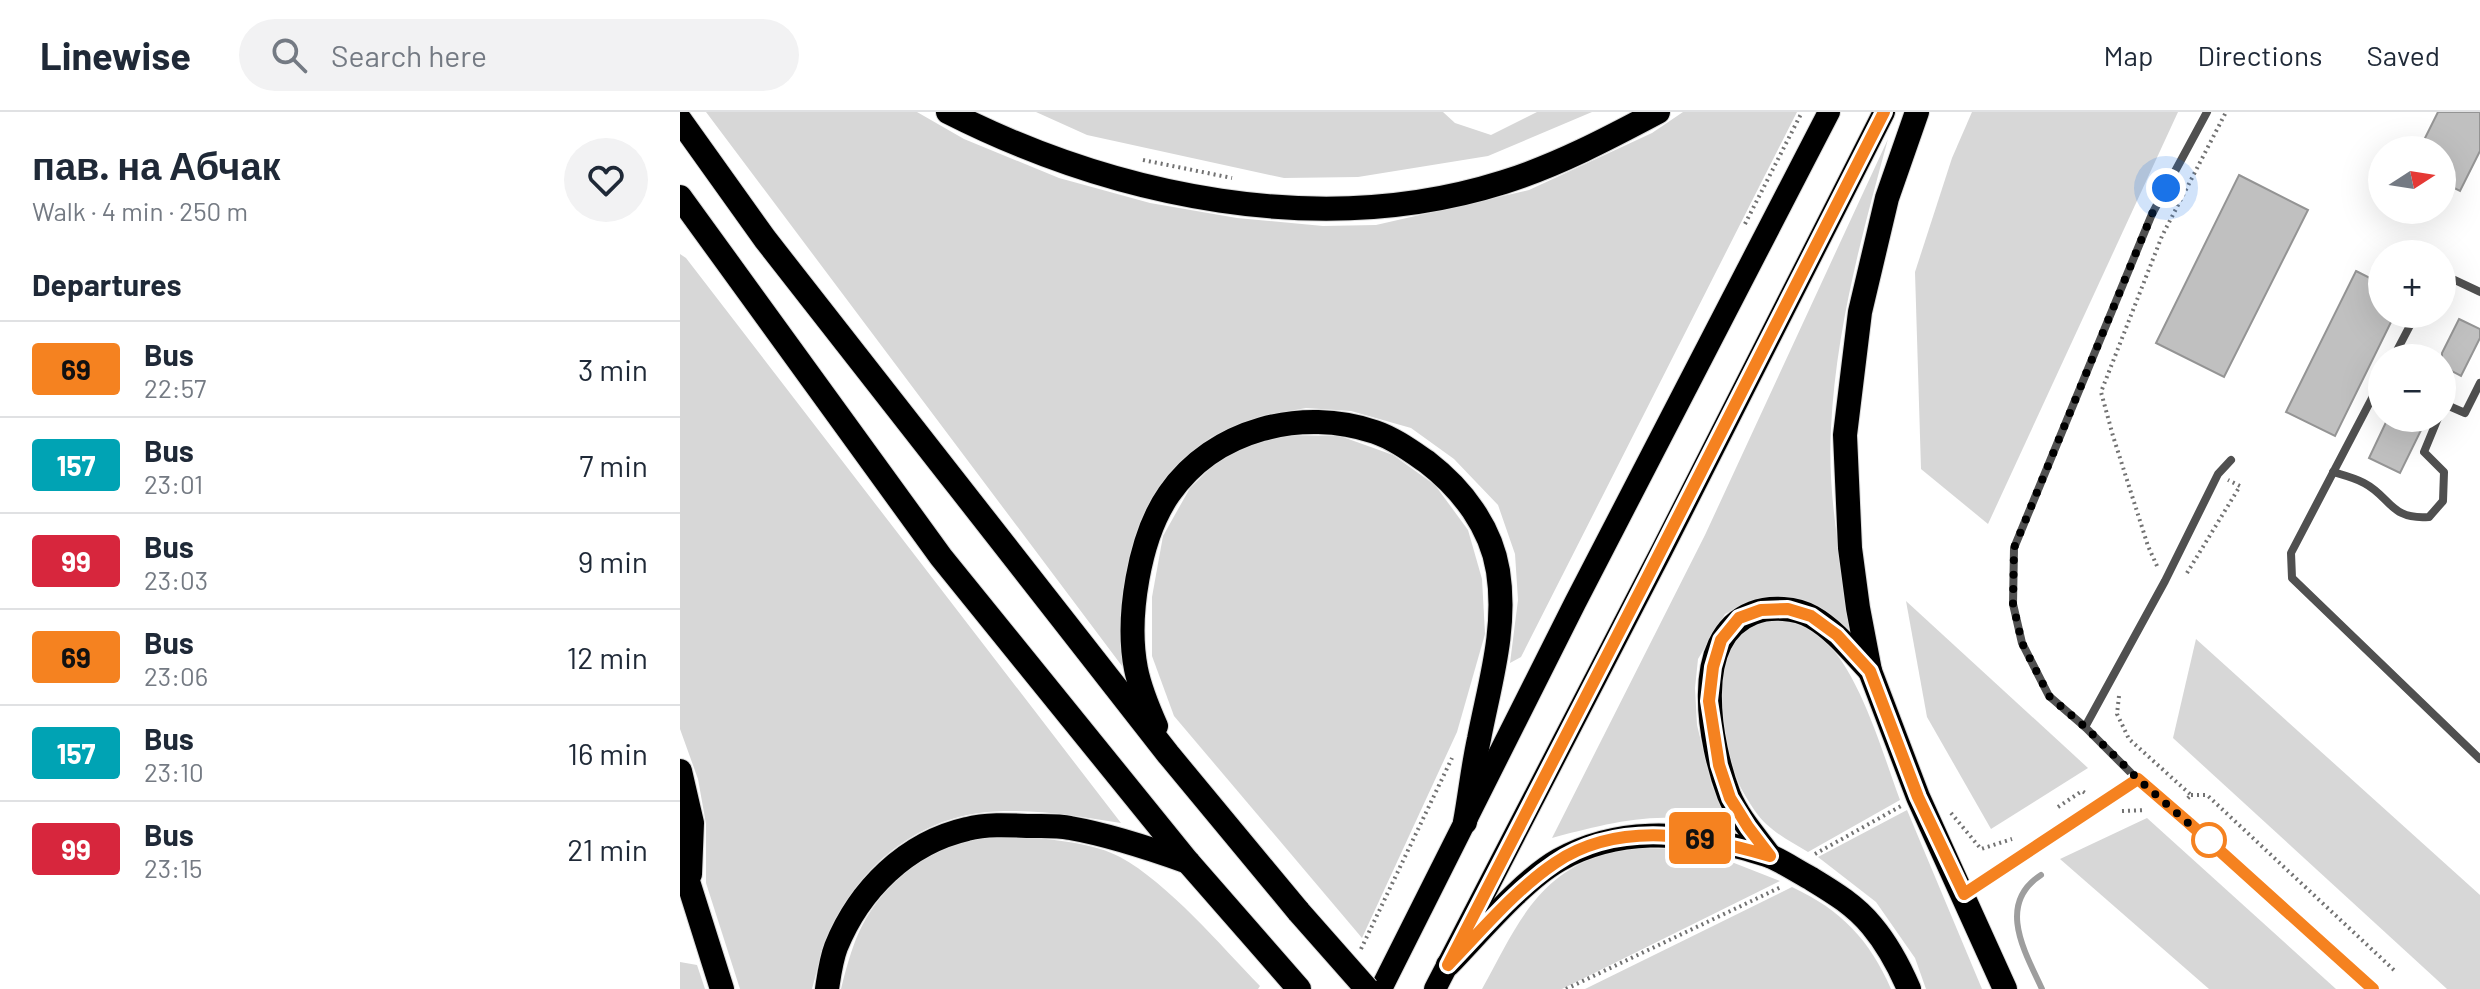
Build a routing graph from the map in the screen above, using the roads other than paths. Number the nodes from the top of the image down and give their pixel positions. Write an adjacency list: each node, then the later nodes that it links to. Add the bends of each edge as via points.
1 (948, 112): 2 (highway, via 1033,151 1133,182 1300,210 1346,210 1425,201 1506,182)
2 (1658, 112)
3 (1829, 112): 25 (highway)
4 (1884, 112): 31 (highway)
5 (1917, 112): 19 (highway, via 1887,198 1860,312 1845,435 1850,548)
6 (2207, 112): 20 (lane, via 2152,214 2014,548 2013,604 2022,643 2049,696)
7 (680, 120): 21 (highway, via 765,239)
8 (680, 197): 10 (highway)
9 (680, 233): 10 (highway)
10 (715, 247): 28 (highway, via 941,557)
11 (2456, 281): 12 (lane)
12 (2480, 292)
13 (2480, 383): 15 (lane, via 2465,413)
14 (2368, 406): 18 (lane)
15 (2456, 410)
16 (2432, 432): 18 (lane, via 2424,452 2444,472 2443,501 2429,517 2412,518 2365,483)
17 (2231, 460): 20 (lane, via 2218,474)
18 (2333, 472): 22 (lane, via 2291,553 2292,578)
19 (1870, 671): 27 (highway, via 1837,635 1811,616 1788,609 1739,618 1721,640 1709,701 1719,765 1730,798); 30 (highway, via 1918,797)
20 (2085, 727): 24 (lane)
21 (1168, 754): 25 (highway, via 1136,669 1134,632 1141,560 1168,494 1214,450 1274,425 1341,424 1376,432 1411,451 1457,488 1479,518 1497,568 1501,625); 35 (highway, bridge)
22 (2480, 759)
23 (680, 771): 29 (highway, via 692,823)
24 (2138, 779): 30 (main road); 40 (main road)
25 (1465, 822): 36 (highway)
26 (680, 856): 29 (highway)
27 (1770, 856): 31 (highway, via 1688,836 1622,838 1588,847 1557,861 1524,888); 38 (highway, via 1843,898 1871,924)
28 (1188, 862): 33 (highway, via 1137,843 1067,827 999,825 938,838 905,855 870,890 835,949); 34 (highway)
29 (690, 885): 32 (highway)
30 (1964, 894): 39 (highway)
31 (1448, 965): 37 (highway)
32 (722, 989)
33 (827, 989)
34 (1299, 989)
35 (1367, 989)
36 (1381, 989)
37 (1435, 989)
38 (1909, 989)
39 (2005, 989)
40 (2373, 989)

